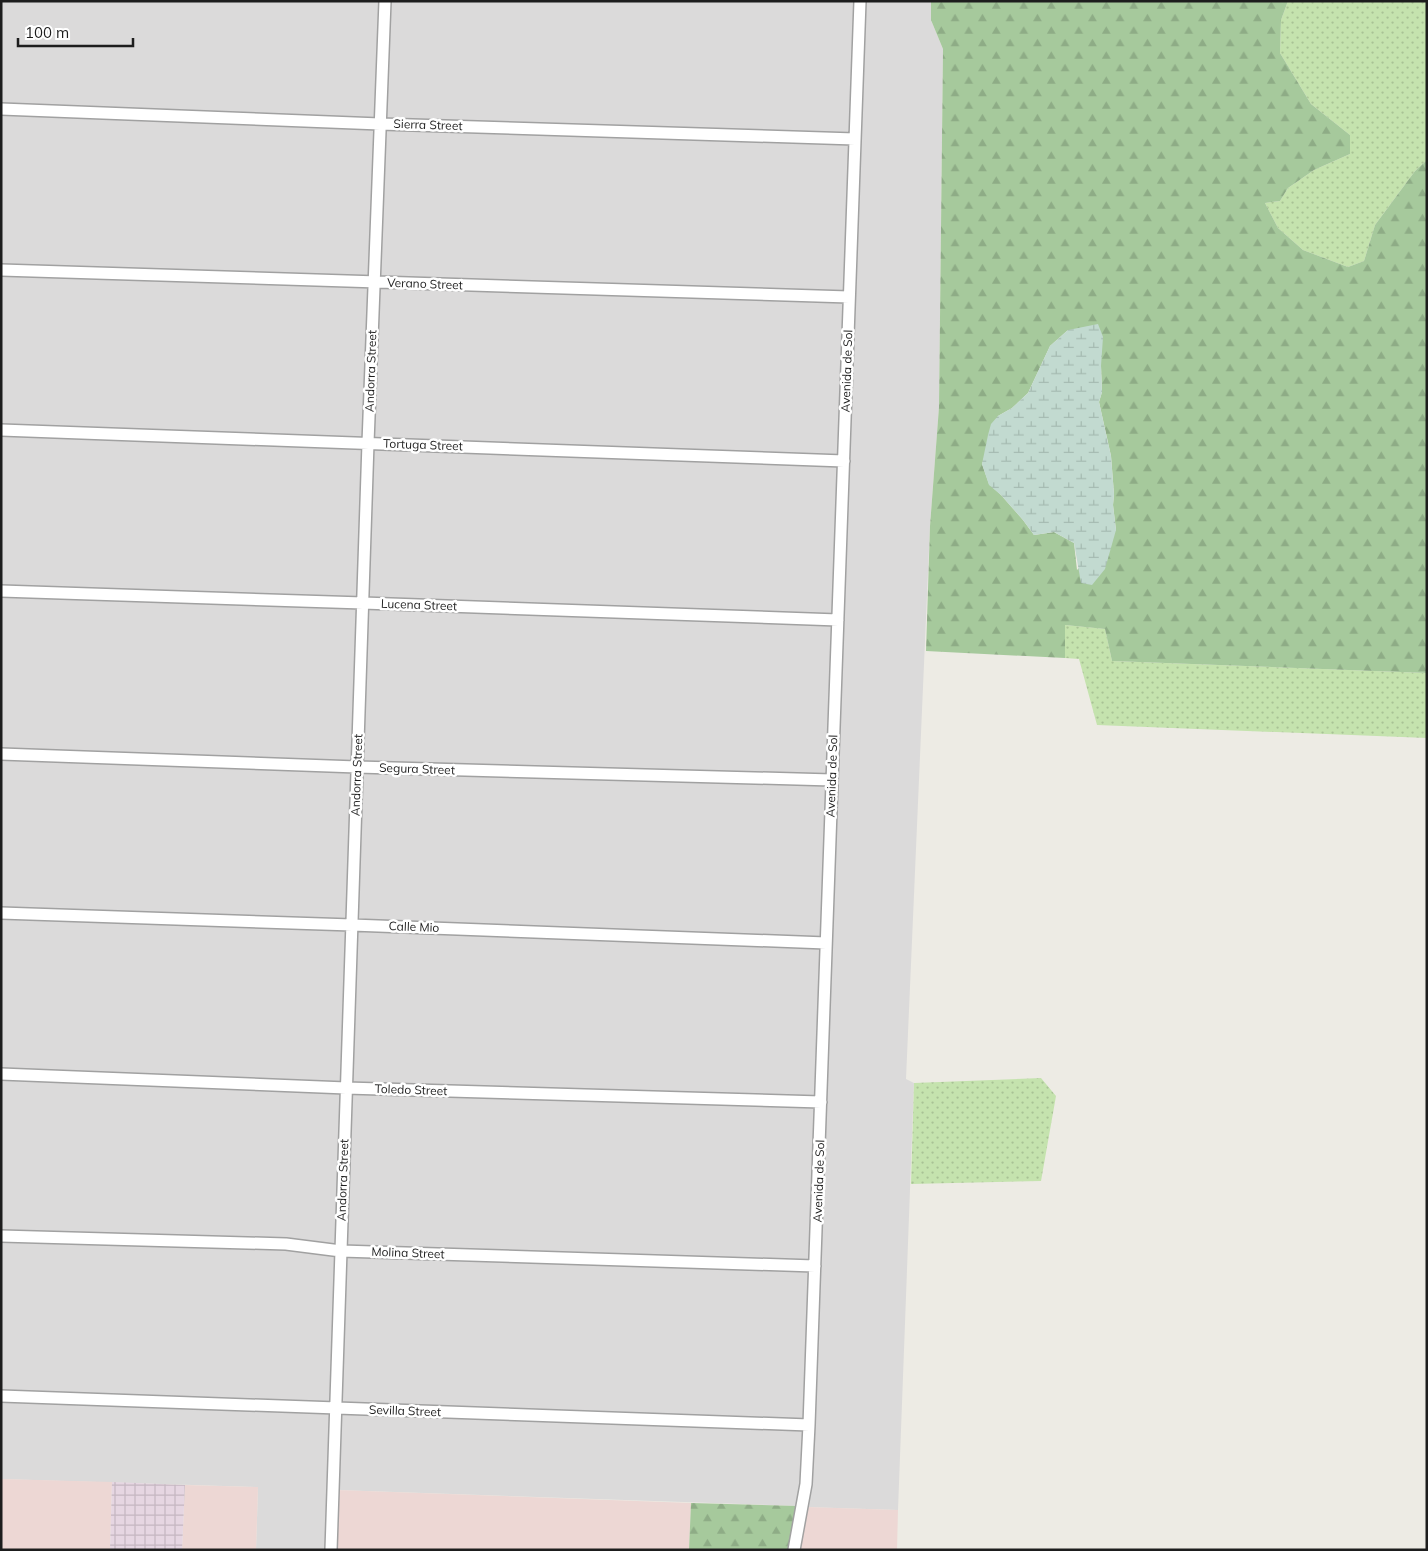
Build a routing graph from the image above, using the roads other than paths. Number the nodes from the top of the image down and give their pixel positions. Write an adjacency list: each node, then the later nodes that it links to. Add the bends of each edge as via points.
1 (385, 1): 4 (street, Andorra Street)
2 (860, 1): 5 (street, Avenida de Sol)
3 (1, 109): 4 (street, Sierra Street)
4 (380, 124): 5 (street, Sierra Street); 7 (street, Andorra Street)
5 (855, 139): 8 (street, Avenida de Sol)
6 (1, 270): 7 (street, Verano Street)
7 (374, 283): 8 (street, Verano Street); 10 (street, Andorra Street)
8 (849, 297): 11 (street, Avenida de Sol)
9 (1, 430): 10 (street, Tortuga Street)
10 (368, 443): 11 (street, Tortuga Street); 13 (street, Andorra Street)
11 (844, 461): 14 (street, Avenida de Sol)
12 (1, 591): 13 (street, Lucena Street)
13 (364, 603): 14 (street, Lucena Street); 16 (street, Andorra Street)
14 (838, 620): 17 (street, Avenida de Sol)
15 (1, 754): 16 (street, Segura Street)
16 (357, 767): 17 (street, Segura Street); 19 (street, Andorra Street)
17 (832, 780): 20 (street, Avenida de Sol)
18 (1, 913): 19 (street, Calle Mio)
19 (352, 925): 20 (street, Calle Mio); 22 (street, Andorra Street)
20 (826, 943): 23 (street, Avenida de Sol)
21 (1, 1074): 22 (street, Toledo Street)
22 (346, 1088): 23 (street, Toledo Street); 25 (street, Andorra Street)
23 (821, 1102): 26 (street, Avenida de Sol)
24 (1, 1236): 25 (street, Molina Street, via 286,1244)
25 (341, 1251): 26 (street, Molina Street); 28 (street, Andorra Street)
26 (815, 1266): 29 (street, Avenida de Sol)
27 (1, 1396): 28 (street, Sevilla Street)
28 (336, 1409): 29 (street, Sevilla Street); 30 (street, Andorra Street)
29 (809, 1425): 31 (street, Avenida de Sol, via 806,1484)
30 (331, 1550)
31 (794, 1550)

